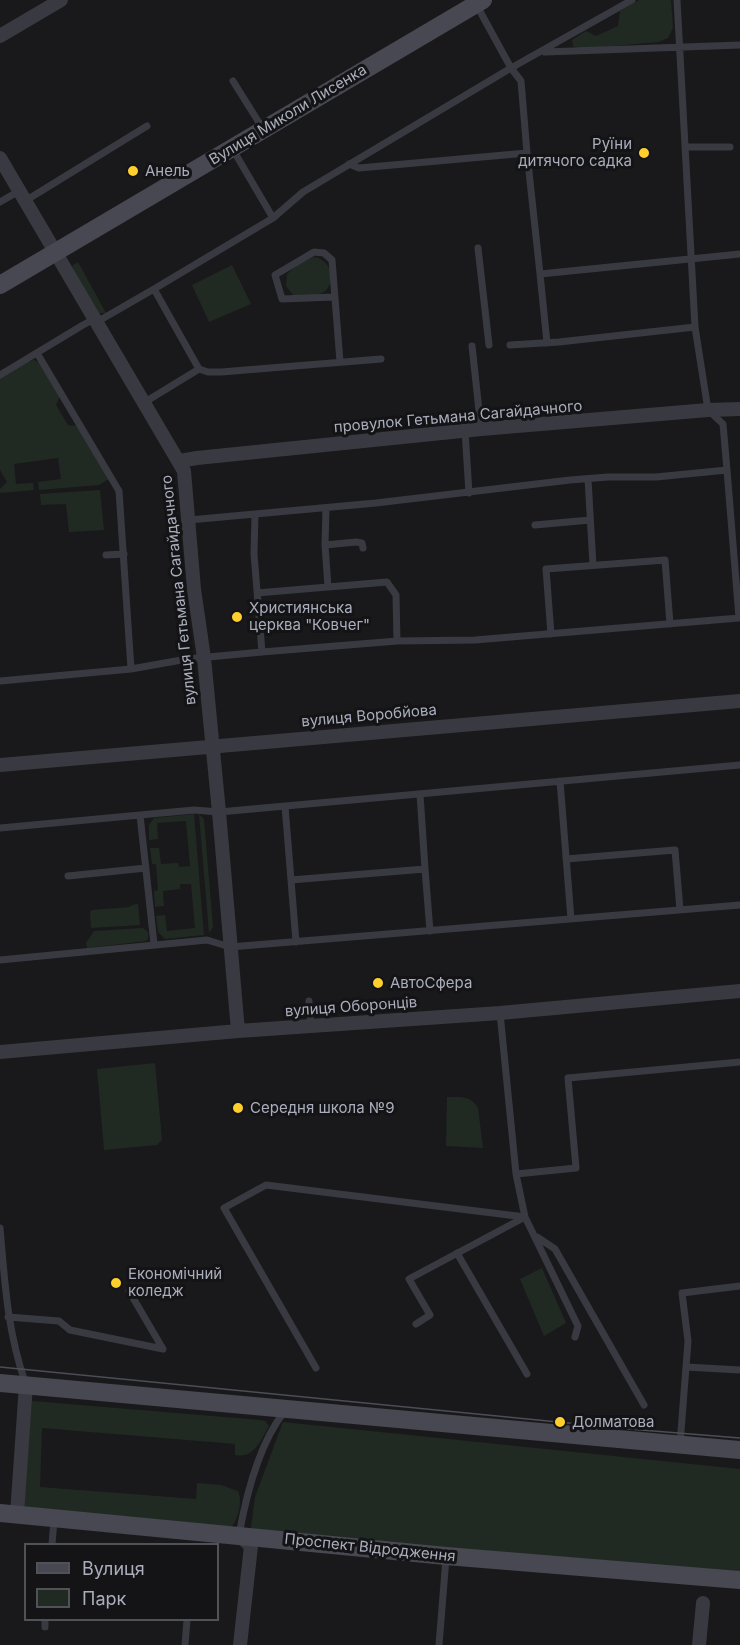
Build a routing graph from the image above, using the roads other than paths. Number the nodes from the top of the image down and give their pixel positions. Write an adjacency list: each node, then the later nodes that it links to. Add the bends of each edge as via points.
1 (61, 0): 5 (street)
2 (632, 0): 8 (lane)
3 (677, 0): 7 (lane)
4 (479, 2): 9 (lane); 12 (main road, Вулиця Миколи Лисенка)
5 (0, 36)
6 (740, 45): 7 (lane)
7 (679, 46): 8 (lane); 13 (lane)
8 (542, 52): 9 (lane)
9 (511, 68): 16 (lane, via 521,81); 18 (lane)
10 (233, 81): 12 (lane)
11 (147, 126): 19 (lane)
12 (263, 129): 15 (main road, Вулиця Миколи Лисенка)
13 (685, 147): 14 (lane); 25 (lane)
14 (730, 147)
15 (232, 148): 21 (lane); 23 (main road, Вулиця Миколи Лисенка)
16 (527, 153): 18 (lane, via 359,168); 26 (lane)
17 (0, 158): 19 (street, вулиця Гетьмана Сагайдачного)
18 (349, 164): 21 (lane, via 303,192)
19 (22, 196): 20 (lane); 23 (street, вулиця Гетьмана Сагайдачного)
20 (0, 202)
21 (273, 218): 28 (lane)
22 (478, 248): 33 (lane)
23 (55, 253): 27 (main road, Вулиця Миколи Лисенка); 30 (street, вулиця Гетьмана Сагайдачного)
24 (740, 254): 25 (lane)
25 (691, 259): 26 (lane); 31 (lane)
26 (540, 274): 32 (lane)
27 (0, 285)
28 (154, 289): 30 (lane, via 102,319); 39 (lane)
29 (334, 297): 29 (lane, via 332,260 324,253 314,252 275,275 282,299); 38 (lane)
30 (94, 319): 36 (lane); 41 (street, вулиця Гетьмана Сагайдачного)
31 (695, 327): 32 (lane); 42 (lane)
32 (547, 343): 34 (lane)
33 (489, 345)
34 (510, 345)
35 (472, 346): 44 (lane)
36 (37, 353): 40 (lane); 58 (lane, via 119,491)
37 (381, 359): 38 (lane)
38 (340, 362): 39 (lane, via 221,372)
39 (199, 369): 41 (lane)
40 (0, 375)
41 (145, 402): 46 (street, вулиця Гетьмана Сагайдачного)
42 (708, 410): 43 (street, провулок Гетьмана Сагайдачного); 44 (street, провулок Гетьмана Сагайдачного); 47 (lane, via 723,424)
43 (740, 410)
44 (481, 429): 45 (street, провулок Гетьмана Сагайдачного)
45 (465, 431): 46 (street, провулок Гетьмана Сагайдачного); 49 (lane)
46 (180, 461): 52 (street, вулиця Гетьмана Сагайдачного)
47 (727, 470): 48 (lane); 57 (lane)
48 (588, 479): 49 (lane); 53 (lane)
49 (469, 493): 50 (lane)
50 (326, 508): 51 (lane); 55 (lane)
51 (255, 514): 52 (lane); 62 (lane)
52 (189, 520): 67 (street, вулиця Гетьмана Сагайдачного)
53 (590, 520): 54 (lane); 60 (lane)
54 (535, 525)
55 (325, 544): 56 (lane, via 356,542 362,543); 61 (lane)
56 (363, 548)
57 (737, 548): 63 (lane, via 739,618)
58 (124, 554): 59 (lane); 68 (lane)
59 (106, 555)
60 (593, 566): 63 (lane, via 665,560); 64 (lane, via 546,569)
61 (328, 587): 62 (lane); 65 (lane, via 387,582 396,595)
62 (257, 593): 66 (lane)
63 (670, 624): 64 (lane)
64 (551, 634): 65 (lane)
65 (397, 640): 66 (lane)
66 (262, 652): 67 (lane)
67 (204, 658): 68 (lane); 71 (street, вулиця Гетьмана Сагайдачного)
68 (131, 669): 69 (lane)
69 (0, 681)
70 (740, 701): 71 (street, вулиця Воробйова)
71 (211, 747): 72 (street, вулиця Воробйова); 77 (street, вулиця Гетьмана Сагайдачного)
72 (0, 765)
73 (740, 765): 74 (lane)
74 (560, 781): 75 (lane); 80 (lane)
75 (420, 794): 76 (lane); 82 (lane)
76 (285, 806): 77 (lane); 84 (lane)
77 (219, 812): 78 (lane); 91 (street, вулиця Гетьмана Сагайдачного)
78 (140, 815): 79 (lane); 81 (lane)
79 (0, 828)
80 (566, 859): 86 (lane, via 675,850); 87 (lane)
81 (146, 868): 83 (lane); 90 (lane)
82 (425, 869): 84 (lane); 88 (lane)
83 (68, 876)
84 (291, 880): 89 (lane)
85 (740, 905): 86 (lane)
86 (680, 910): 87 (lane)
87 (571, 919): 88 (lane)
88 (430, 931): 89 (lane)
89 (296, 942): 91 (lane)
90 (154, 944): 91 (lane, via 207,940); 92 (lane)
91 (230, 947): 97 (street, вулиця Гетьмана Сагайдачного)
92 (0, 960)
93 (740, 991): 95 (street, вулиця Оборонців)
94 (309, 1001): 96 (lane)
95 (500, 1013): 96 (street, вулиця Оборонців); 100 (lane)
96 (311, 1026): 97 (street, вулиця Оборонців)
97 (238, 1031): 98 (street, вулиця Оборонців)
98 (0, 1052)
99 (740, 1062): 100 (lane, via 568,1078 576,1168)
100 (516, 1174): 101 (lane)
101 (525, 1217): 103 (lane); 104 (lane); 111 (lane, via 266,1185 224,1209)
102 (0, 1228): 107 (lane)
103 (534, 1236): 109 (lane, via 578,1326); 116 (lane, via 555,1249)
104 (457, 1253): 108 (lane, via 409,1279 430,1315); 113 (lane)
105 (740, 1286): 110 (lane, via 682,1293)
106 (129, 1291): 107 (lane, via 163,1349 70,1330 58,1321)
107 (8, 1317): 115 (lane)
108 (416, 1324)
109 (575, 1337)
110 (686, 1366): 112 (lane); 118 (lane)
111 (316, 1368)
112 (740, 1370)
113 (527, 1374)
114 (0, 1383): 115 (main road)
115 (26, 1385): 117 (main road); 120 (street)
116 (644, 1405)
117 (287, 1408): 118 (main road); 122 (lane, via 275,1424 246,1494)
118 (680, 1444): 119 (main road)
119 (740, 1450)
120 (9, 1514): 121 (main road, Проспект Відродження)
121 (55, 1518): 122 (main road, Проспект Відродження, via 194,1535); 123 (lane)
122 (239, 1535): 124 (main road, Проспект Відродження); 129 (street, via 251,1546)
123 (52, 1543)
124 (446, 1556): 125 (main road, Проспект Відродження); 130 (lane)
125 (740, 1580)
126 (703, 1603): 131 (street)
127 (187, 1621): 128 (lane)
128 (185, 1645)
129 (240, 1645)
130 (439, 1645)
131 (699, 1645)

